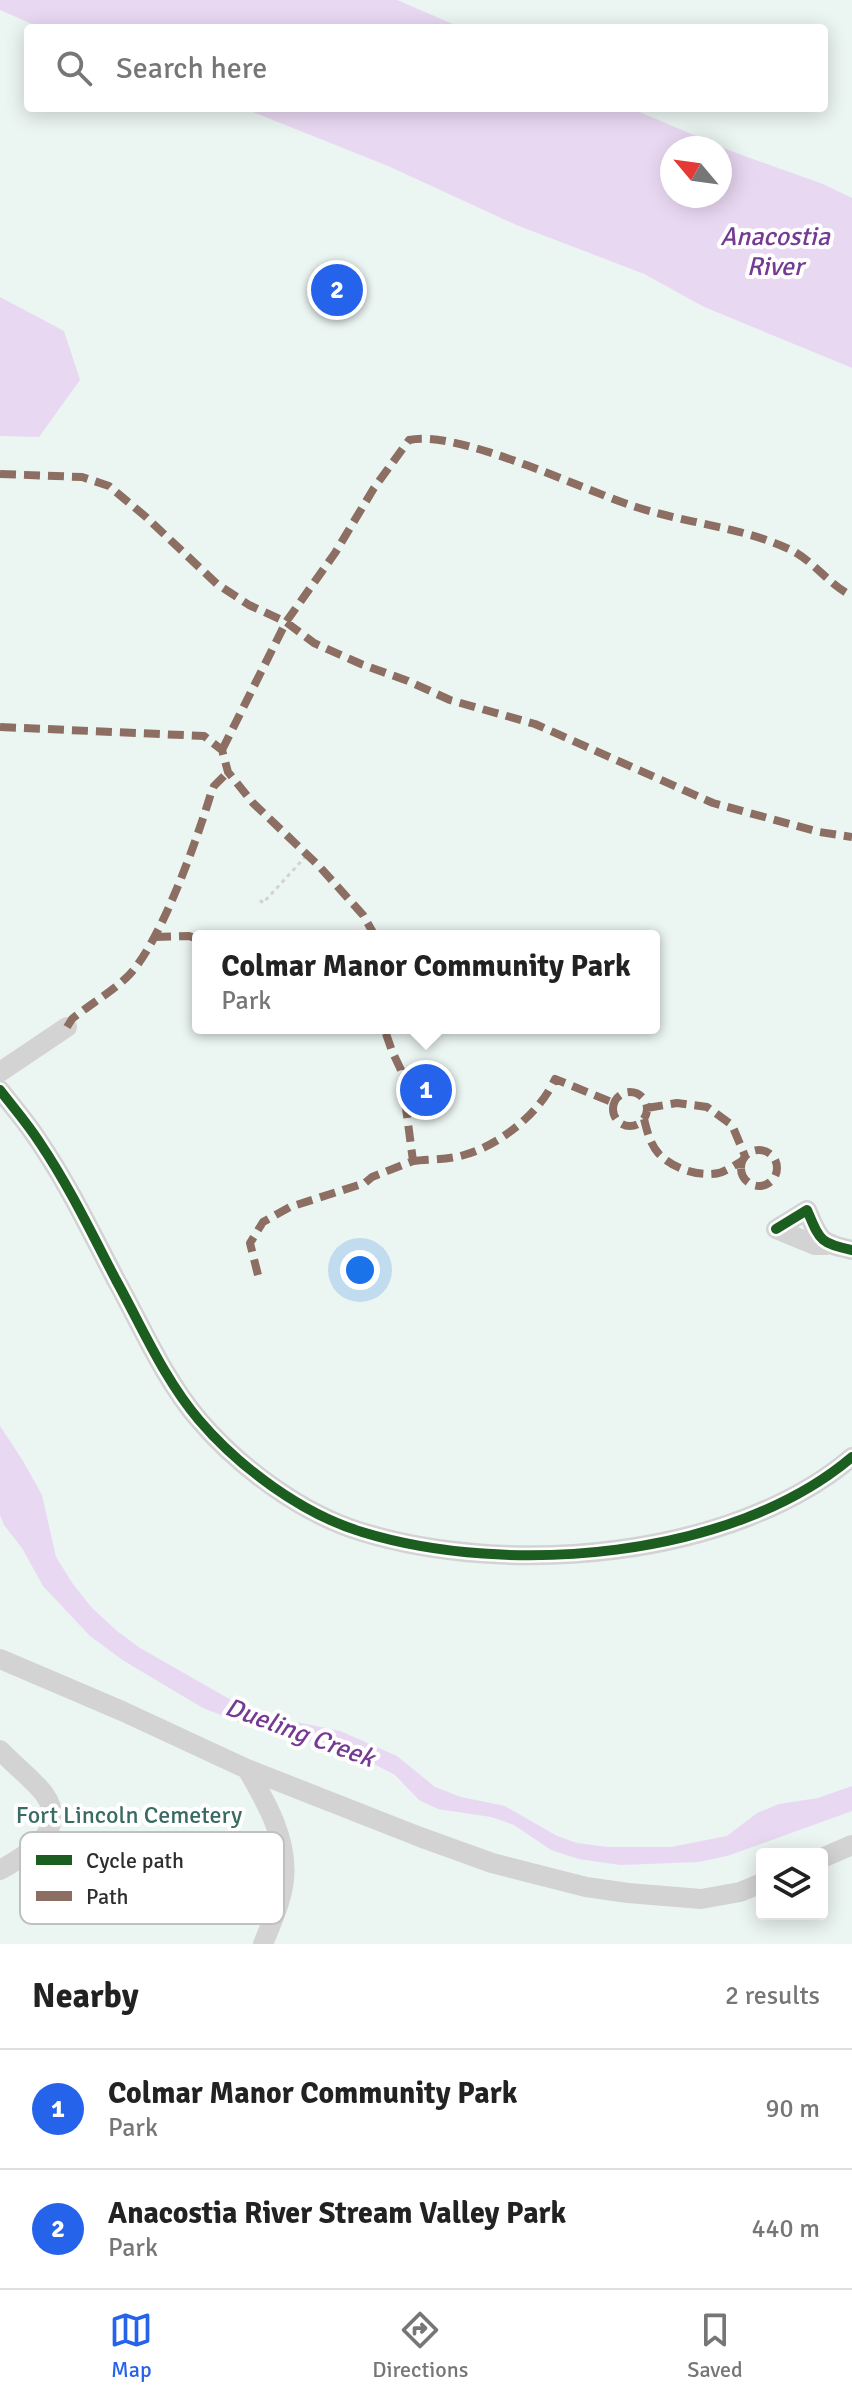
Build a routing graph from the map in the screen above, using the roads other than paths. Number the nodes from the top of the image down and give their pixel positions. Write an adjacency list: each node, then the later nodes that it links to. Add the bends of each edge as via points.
1 (67, 1027): 2 (street)
2 (0, 1072)
3 (0, 1090): 6 (street, via 40,1142 187,1406 259,1477 360,1532 491,1555 564,1555 656,1543 779,1504)
4 (827, 1245): 5 (street)
5 (852, 1250)
6 (852, 1457)
7 (0, 1659): 9 (street)
8 (0, 1750): 10 (street, via 44,1794 52,1812)
9 (247, 1769): 11 (street); 18 (street, via 492,1863 586,1887 701,1899)
10 (47, 1832)
11 (278, 1832)
12 (852, 1845): 14 (street)
13 (284, 1851): 17 (street)
14 (828, 1855)
15 (20, 1859): 16 (street)
16 (0, 1870)
17 (284, 1881)
18 (756, 1885)
19 (270, 1924): 20 (street)
20 (263, 1944)

